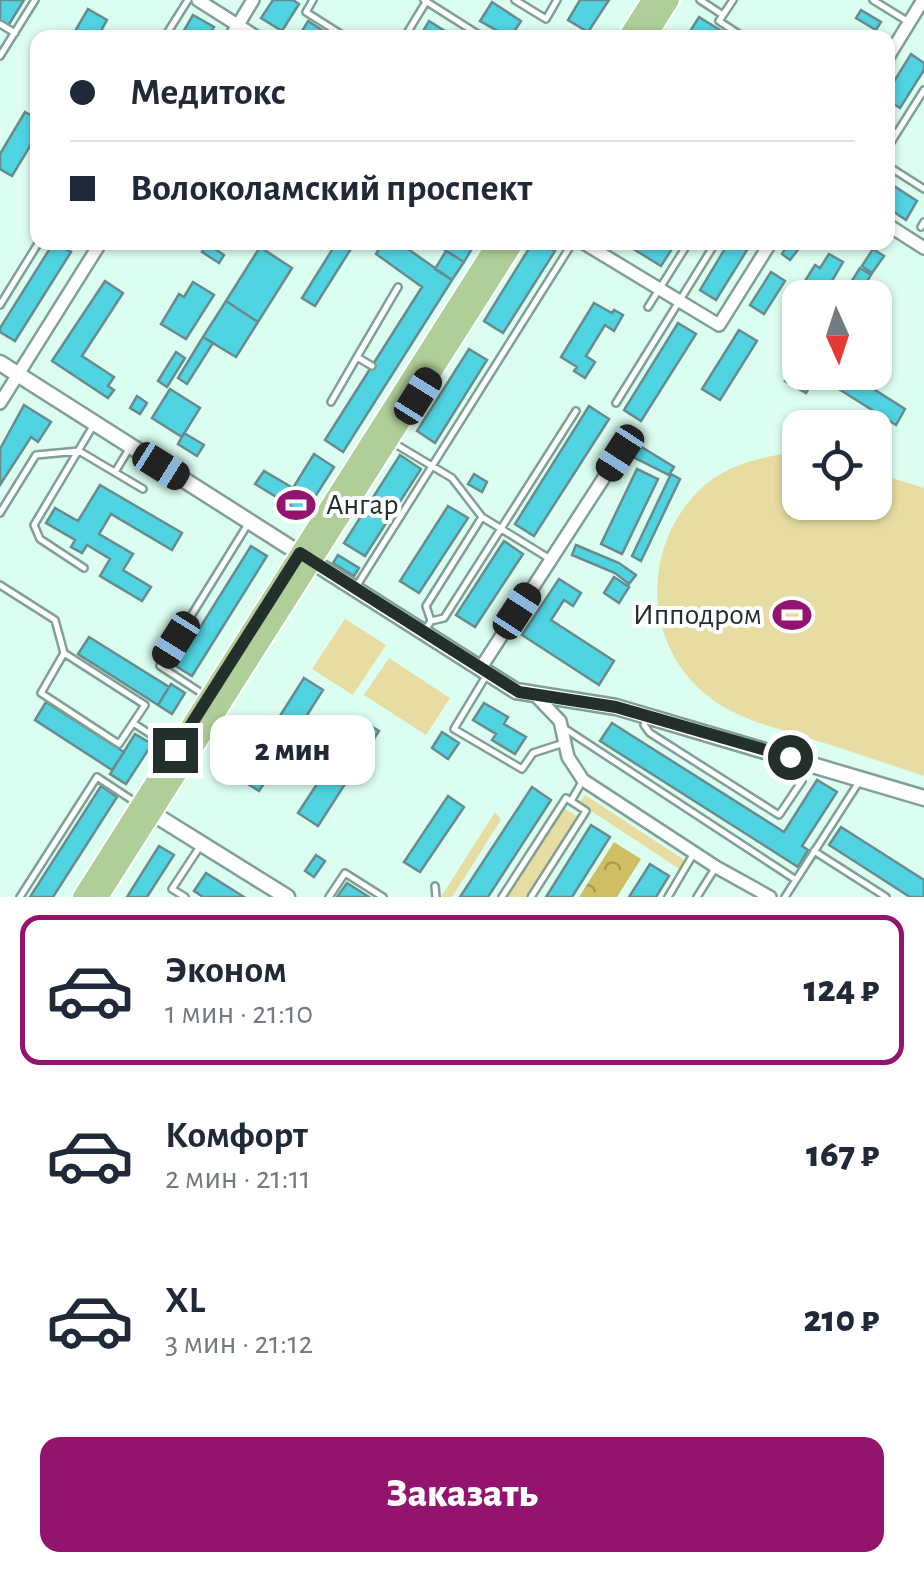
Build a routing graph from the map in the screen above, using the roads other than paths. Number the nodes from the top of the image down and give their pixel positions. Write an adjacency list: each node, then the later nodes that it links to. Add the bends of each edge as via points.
1 (35, 0): 28 (lane)
2 (188, 0): 19 (lane)
3 (198, 0): 18 (street)
4 (253, 0): 18 (street)
5 (314, 0): 22 (lane, via 306,12)
6 (514, 0): 7 (lane, via 546,19)
7 (558, 0)
8 (670, 0): 26 (main road)
9 (700, 0): 15 (lane)
10 (732, 0): 15 (lane)
11 (873, 0): 16 (lane)
12 (924, 0): 16 (street)
13 (425, 1): 23 (lane); 24 (lane)
14 (648, 1): 25 (main road)
15 (723, 15): 27 (lane, via 719,21)
16 (910, 22): 29 (street)
17 (0, 24): 28 (lane)
18 (238, 25): 20 (street); 21 (street)
19 (169, 30)
20 (235, 30)
21 (246, 30)
22 (334, 30)
23 (409, 30)
24 (471, 30)
25 (632, 30)
26 (651, 30)
27 (732, 30)
28 (14, 33): 30 (lane)
29 (895, 46)
30 (0, 56)
31 (924, 90): 32 (lane)
32 (896, 134)
33 (895, 170): 34 (lane)
34 (924, 189)
35 (895, 230): 36 (street)
36 (924, 248)
37 (33, 250): 48 (lane)
38 (96, 250): 54 (street)
39 (492, 250): 71 (main road, via 401,385)
40 (510, 250): 60 (main road)
41 (568, 250): 64 (lane)
42 (595, 250): 47 (street)
43 (684, 250): 47 (lane)
44 (711, 250): 49 (lane)
45 (766, 250): 49 (street, via 718,326)
46 (398, 287): 51 (lane)
47 (659, 290): 49 (street); 50 (lane)
48 (1, 301)
49 (680, 302): 57 (lane)
50 (648, 308)
51 (358, 358): 53 (lane); 55 (lane)
52 (0, 364): 54 (street)
53 (372, 366)
54 (18, 375): 56 (street); 59 (street)
55 (331, 402)
56 (0, 403)
57 (616, 403)
58 (576, 411): 70 (lane)
59 (95, 424): 61 (street); 62 (lane)
60 (390, 440): 64 (lane); 71 (main road)
61 (130, 446): 65 (lane); 69 (street)
62 (78, 451): 65 (lane); 67 (lane, via 36,455); 73 (lane, via 34,525 40,539)
63 (620, 453): 72 (street)
64 (433, 467): 68 (lane, via 452,478); 75 (lane)
65 (115, 472): 66 (lane)
66 (143, 490)
67 (0, 513)
68 (482, 516): 70 (lane); 76 (lane, via 426,606)
69 (250, 522): 71 (street); 80 (lane, via 160,666)
70 (501, 528): 72 (lane); 76 (lane, via 444,618)
71 (306, 557): 75 (street); 80 (main road); 91 (main road)
72 (551, 560): 78 (street)
73 (84, 568)
74 (0, 585): 77 (lane, via 55,620)
75 (354, 589): 76 (street)
76 (427, 627): 78 (street)
77 (64, 653): 82 (lane, via 144,705); 82 (lane, via 41,693 120,744)
78 (484, 671): 79 (street); 84 (lane, via 454,730 522,770 533,753)
79 (536, 696): 81 (street); 83 (street)
80 (208, 698): 85 (main road)
81 (646, 716): 86 (street); 88 (lane, via 650,733 779,815)
82 (133, 723): 85 (lane)
83 (562, 726): 84 (street); 96 (lane)
84 (564, 743): 87 (street)
85 (175, 750): 91 (main road)
86 (861, 778): 89 (street); 93 (lane)
87 (583, 780): 90 (lane); 94 (street)
88 (802, 781)
89 (924, 798)
90 (571, 801): 109 (lane, via 566,798); 110 (lane, via 586,811)
91 (146, 809): 92 (street); 100 (lane, via 97,778); 101 (main road); 102 (main road)
92 (202, 844): 98 (lane); 105 (street)
93 (814, 851): 96 (lane); 114 (lane)
94 (694, 853): 95 (street); 111 (lane)
95 (716, 868): 99 (street); 112 (lane)
96 (796, 880): 113 (lane)
97 (435, 886): 108 (lane)
98 (172, 889): 103 (lane); 104 (lane)
99 (763, 896)
100 (20, 897)
101 (82, 897)
102 (99, 897)
103 (168, 897)
104 (184, 897)
105 (287, 897)
106 (329, 897): 107 (lane, via 345,872)
107 (383, 897)
108 (436, 897)
109 (502, 897)
110 (532, 897)
111 (668, 897)
112 (697, 897)
113 (785, 897)
114 (886, 897)

